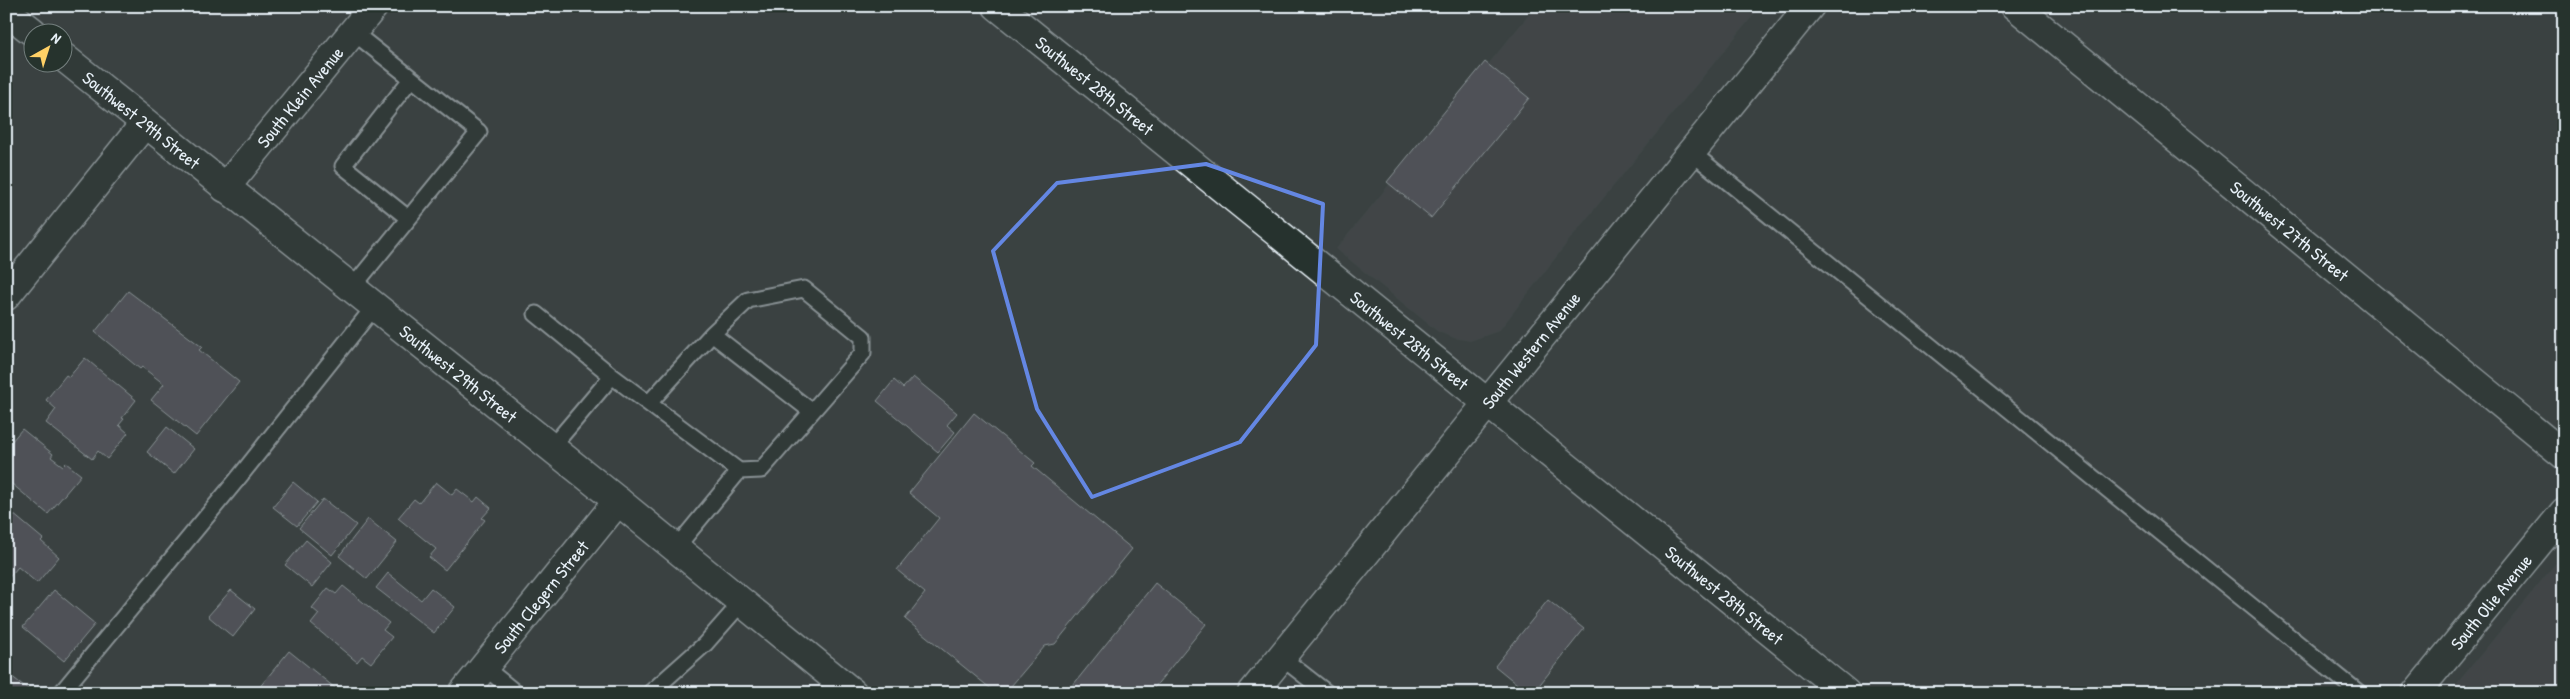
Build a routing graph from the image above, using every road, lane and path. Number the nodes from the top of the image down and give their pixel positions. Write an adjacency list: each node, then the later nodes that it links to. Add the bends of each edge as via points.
1 (374, 6): 7 (street, South Klein Avenue)
2 (998, 6): 21 (street, Southwest 28th Street)
3 (1810, 6): 11 (street, South Western Avenue)
4 (2015, 6): 24 (street, Southwest 27th Street)
5 (6, 11): 6 (street)
6 (22, 23)
7 (352, 32): 9 (lane); 12 (street, South Klein Avenue)
8 (72, 64): 10 (street, Southwest 29th Street)
9 (411, 80): 13 (lane, via 343,166); 13 (lane, via 479,132)
10 (145, 123): 12 (street, Southwest 29th Street); 15 (street)
11 (1692, 152): 21 (street, South Western Avenue); 40 (lane)
12 (225, 188): 14 (street, Southwest 29th Street)
13 (408, 218): 14 (lane)
14 (352, 288): 16 (street, Southwest 29th Street)
15 (6, 296)
16 (374, 307): 23 (street, Southwest 29th Street); 32 (lane)
17 (536, 314): 19 (lane)
18 (712, 334): 20 (lane); 22 (lane); 22 (lane, via 748,300 804,289 863,337 863,354)
19 (612, 376): 20 (lane); 23 (lane)
20 (649, 403): 25 (lane)
21 (1489, 403): 30 (street, South Western Avenue); 39 (street, Southwest 28th Street)
22 (811, 411): 25 (lane, via 761,470)
23 (551, 448): 26 (street, Southwest 29th Street)
24 (2564, 456)
25 (739, 472): 28 (lane)
26 (618, 501): 28 (street, Southwest 29th Street); 31 (street, South Clegern Street)
27 (2564, 512): 41 (street, South Olie Avenue)
28 (675, 549): 29 (street, Southwest 29th Street)
29 (742, 602): 35 (lane, via 705,644); 36 (street, Southwest 29th Street)
30 (1281, 657): 37 (street, South Western Avenue); 38 (lane)
31 (484, 667): 33 (street, South Clegern Street); 34 (lane)
32 (61, 693)
33 (463, 693)
34 (516, 693)
35 (650, 693)
36 (853, 693)
37 (1252, 693)
38 (1327, 693)
39 (1846, 693)
40 (2359, 693)
41 (2416, 693)

